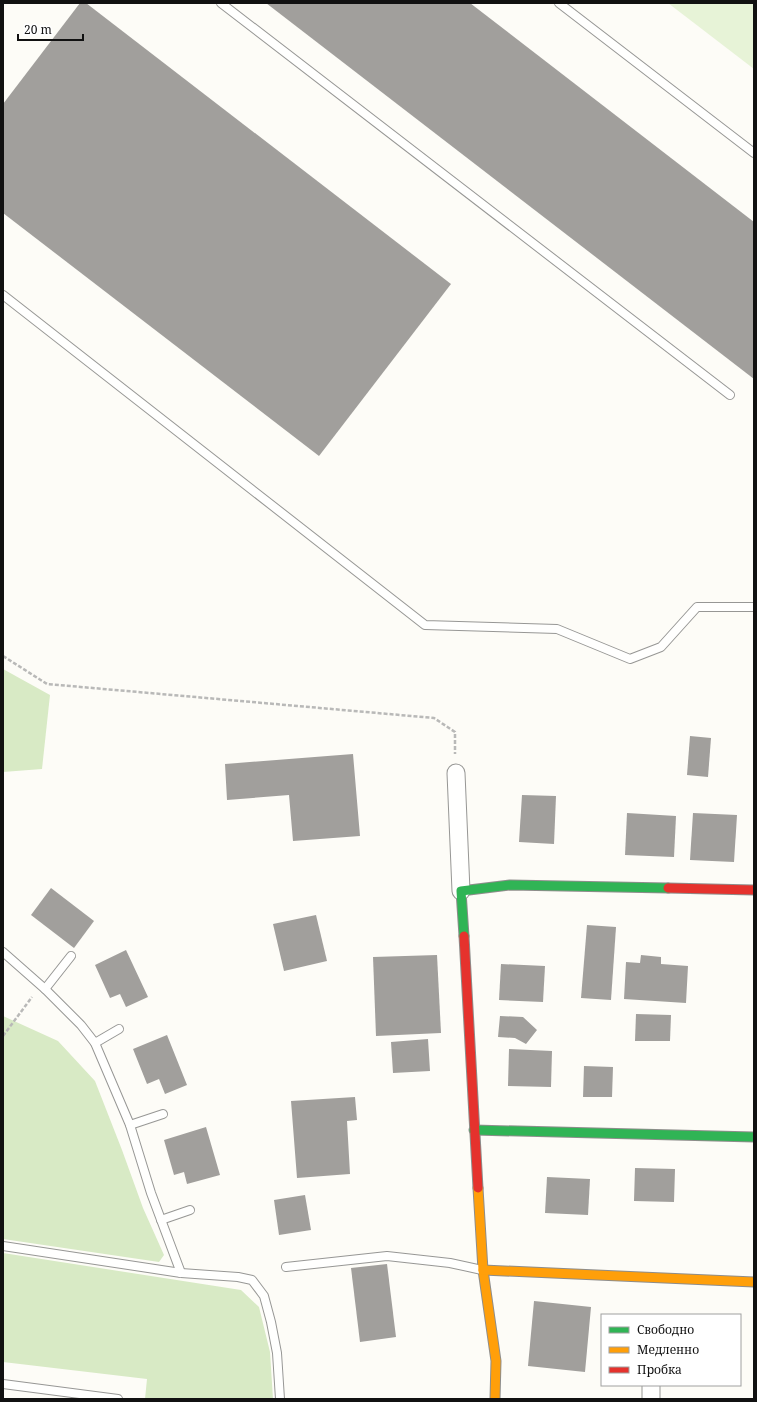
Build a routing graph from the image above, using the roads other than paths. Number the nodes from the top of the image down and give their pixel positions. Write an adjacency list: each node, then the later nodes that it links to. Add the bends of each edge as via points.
1 (221, 3): 5 (lane)
2 (559, 3): 3 (lane)
3 (754, 153)
4 (3, 295): 6 (lane, via 425,625 557,629 630,659 661,647 698,607)
5 (730, 395)
6 (754, 607)
7 (456, 773): 9 (street)
8 (754, 890): 9 (street, via 510,885)
9 (461, 891): 17 (street)
10 (3, 952): 12 (lane)
11 (71, 956): 12 (lane)
12 (43, 987): 14 (lane, via 81,1024)
13 (119, 1029): 14 (lane)
14 (95, 1043): 16 (lane)
15 (163, 1114): 16 (lane)
16 (130, 1125): 20 (lane)
17 (474, 1130): 18 (street); 23 (street)
18 (754, 1137)
19 (190, 1210): 20 (lane)
20 (161, 1220): 24 (lane)
21 (3, 1246): 24 (lane)
22 (286, 1267): 23 (lane, via 387,1256 450,1263)
23 (483, 1270): 25 (street); 30 (street, via 496,1361)
24 (181, 1273): 29 (lane, via 252,1280 264,1296 271,1322)
25 (754, 1282)
26 (3, 1384): 28 (lane)
27 (652, 1386): 31 (street)
28 (118, 1399)
29 (280, 1399)
30 (495, 1399)
31 (650, 1399)

